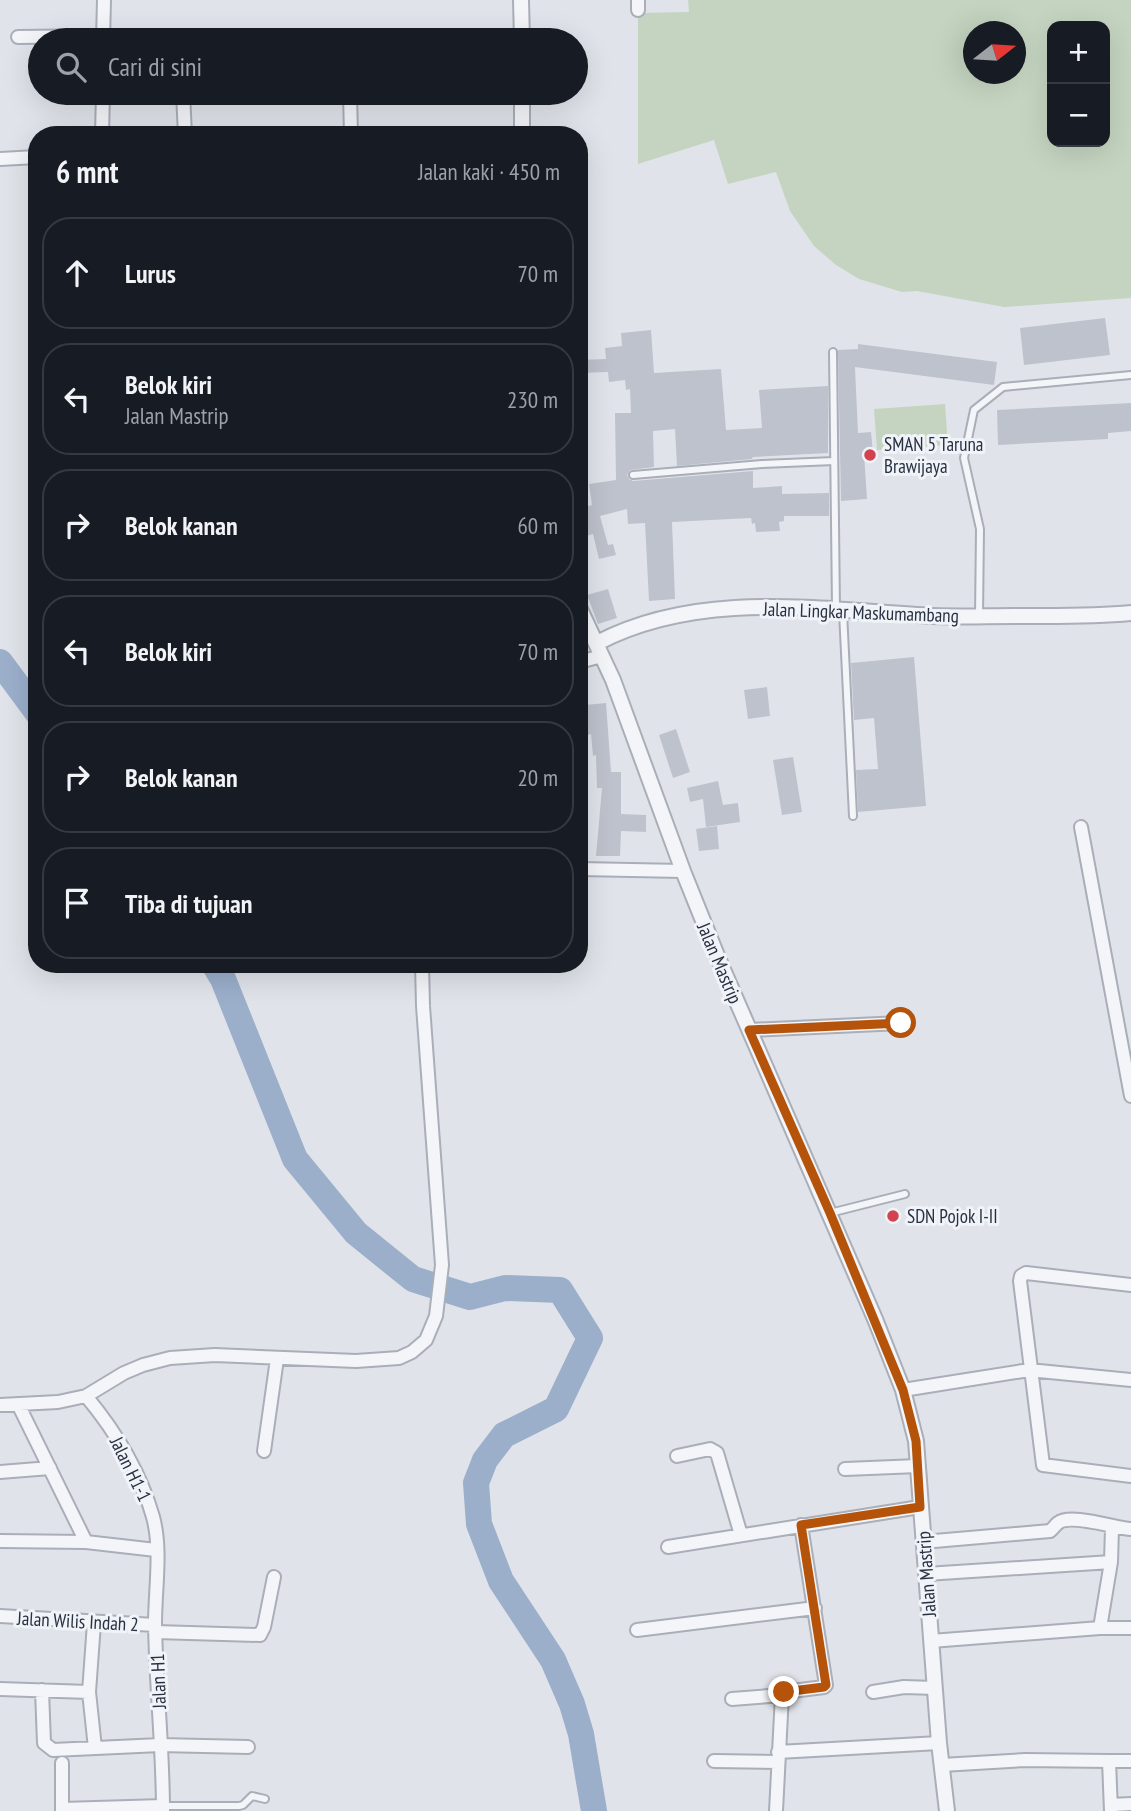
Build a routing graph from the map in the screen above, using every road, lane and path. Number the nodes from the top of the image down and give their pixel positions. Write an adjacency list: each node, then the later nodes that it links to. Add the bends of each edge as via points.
1 (103, 0): 3 (street)
2 (521, 0): 4 (street)
3 (103, 28)
4 (522, 28)
5 (19, 37): 6 (street)
6 (28, 37)
7 (103, 105): 11 (street)
8 (184, 105): 12 (street)
9 (350, 105): 13 (street)
10 (522, 105): 14 (street)
11 (102, 126)
12 (185, 126)
13 (351, 126)
14 (522, 126)
15 (28, 157): 16 (street)
16 (0, 159)
17 (832, 352): 19 (lane)
18 (1131, 375): 23 (lane, via 1003,387 974,410 964,458 980,529)
19 (834, 461): 20 (lane); 21 (lane)
20 (633, 475)
21 (839, 610): 23 (street, Jalan Lingkar Maskumambang); 25 (street, Jalan Lingkar Maskumambang, via 696,610 638,624); 27 (lane)
22 (1131, 613): 23 (street, Jalan Lingkar Maskumambang)
23 (979, 616)
24 (588, 625): 25 (street, Jalan Mastrip)
25 (600, 649): 26 (street); 30 (street, Jalan Mastrip)
26 (588, 656)
27 (853, 816)
28 (1081, 827): 34 (street)
29 (588, 869): 30 (street)
30 (682, 871): 33 (street, Jalan Mastrip)
31 (422, 973): 38 (street, via 442,1265 436,1316 426,1340 399,1357)
32 (901, 1023): 33 (street)
33 (749, 1030): 36 (street, Jalan Mastrip)
34 (1131, 1096)
35 (905, 1194): 36 (lane)
36 (830, 1213): 41 (street, Jalan Mastrip)
37 (1131, 1285): 39 (street, via 1021,1276)
38 (277, 1359): 42 (street, via 170,1358 124,1373); 45 (street)
39 (1029, 1370): 40 (street); 41 (street); 51 (street, via 1043,1465)
40 (1131, 1380)
41 (903, 1390): 47 (street, Jalan Mastrip)
42 (86, 1396): 43 (street); 61 (street, Jalan H1-1, via 131,1458 153,1517)
43 (18, 1404): 44 (street); 48 (street)
44 (0, 1405)
45 (264, 1451)
46 (677, 1456): 56 (street, via 710,1450 717,1453)
47 (918, 1466): 49 (street); 52 (street, Jalan Mastrip)
48 (50, 1468): 50 (street); 58 (street)
49 (845, 1469)
50 (0, 1472)
51 (1131, 1476)
52 (920, 1507): 53 (street); 59 (street, Jalan Mastrip)
53 (801, 1525): 56 (street); 65 (street)
54 (1112, 1528): 55 (street); 59 (street, via 1067,1520 1050,1531); 62 (street)
55 (1131, 1529)
56 (741, 1535): 60 (street)
57 (0, 1541): 58 (street)
58 (86, 1542): 61 (street)
59 (923, 1542): 63 (street, Jalan Mastrip)
60 (668, 1548)
61 (156, 1550): 68 (street, Jalan H1)
62 (1111, 1562): 63 (street); 69 (street)
63 (926, 1574): 72 (street, Jalan Mastrip)
64 (274, 1577): 68 (street, Jalan Wilis Indah 2, via 260,1635)
65 (815, 1608): 71 (street); 78 (street, via 826,1685)
66 (0, 1616): 67 (street, Jalan Wilis Indah 2)
67 (94, 1623): 68 (street, Jalan Wilis Indah 2); 76 (street)
68 (156, 1628): 81 (street, Jalan H1)
69 (1100, 1628): 70 (street); 72 (street)
70 (1131, 1628)
71 (637, 1630)
72 (931, 1642): 73 (street, Jalan Mastrip)
73 (935, 1688): 77 (street, via 904,1686); 80 (street, Jalan Mastrip)
74 (0, 1689): 75 (street)
75 (42, 1690): 76 (street); 83 (street, via 43,1735 48,1748)
76 (89, 1692): 83 (street)
77 (873, 1692)
78 (782, 1695): 79 (street); 84 (street)
79 (732, 1699)
80 (939, 1743): 84 (street); 89 (street, Jalan Mastrip)
81 (160, 1745): 82 (street); 83 (street); 92 (street, Jalan H1)
82 (248, 1747)
83 (96, 1748)
84 (778, 1757): 85 (street); 95 (street)
85 (714, 1761)
86 (1109, 1761): 87 (street); 89 (street); 93 (street)
87 (1131, 1761)
88 (62, 1763): 94 (street)
89 (942, 1765): 96 (street, Jalan Mastrip)
90 (265, 1799): 92 (lane, via 252,1796 239,1806)
91 (1131, 1804): 93 (street)
92 (163, 1808): 94 (street)
93 (1111, 1808)
94 (62, 1810)
95 (776, 1811)
96 (947, 1811)

